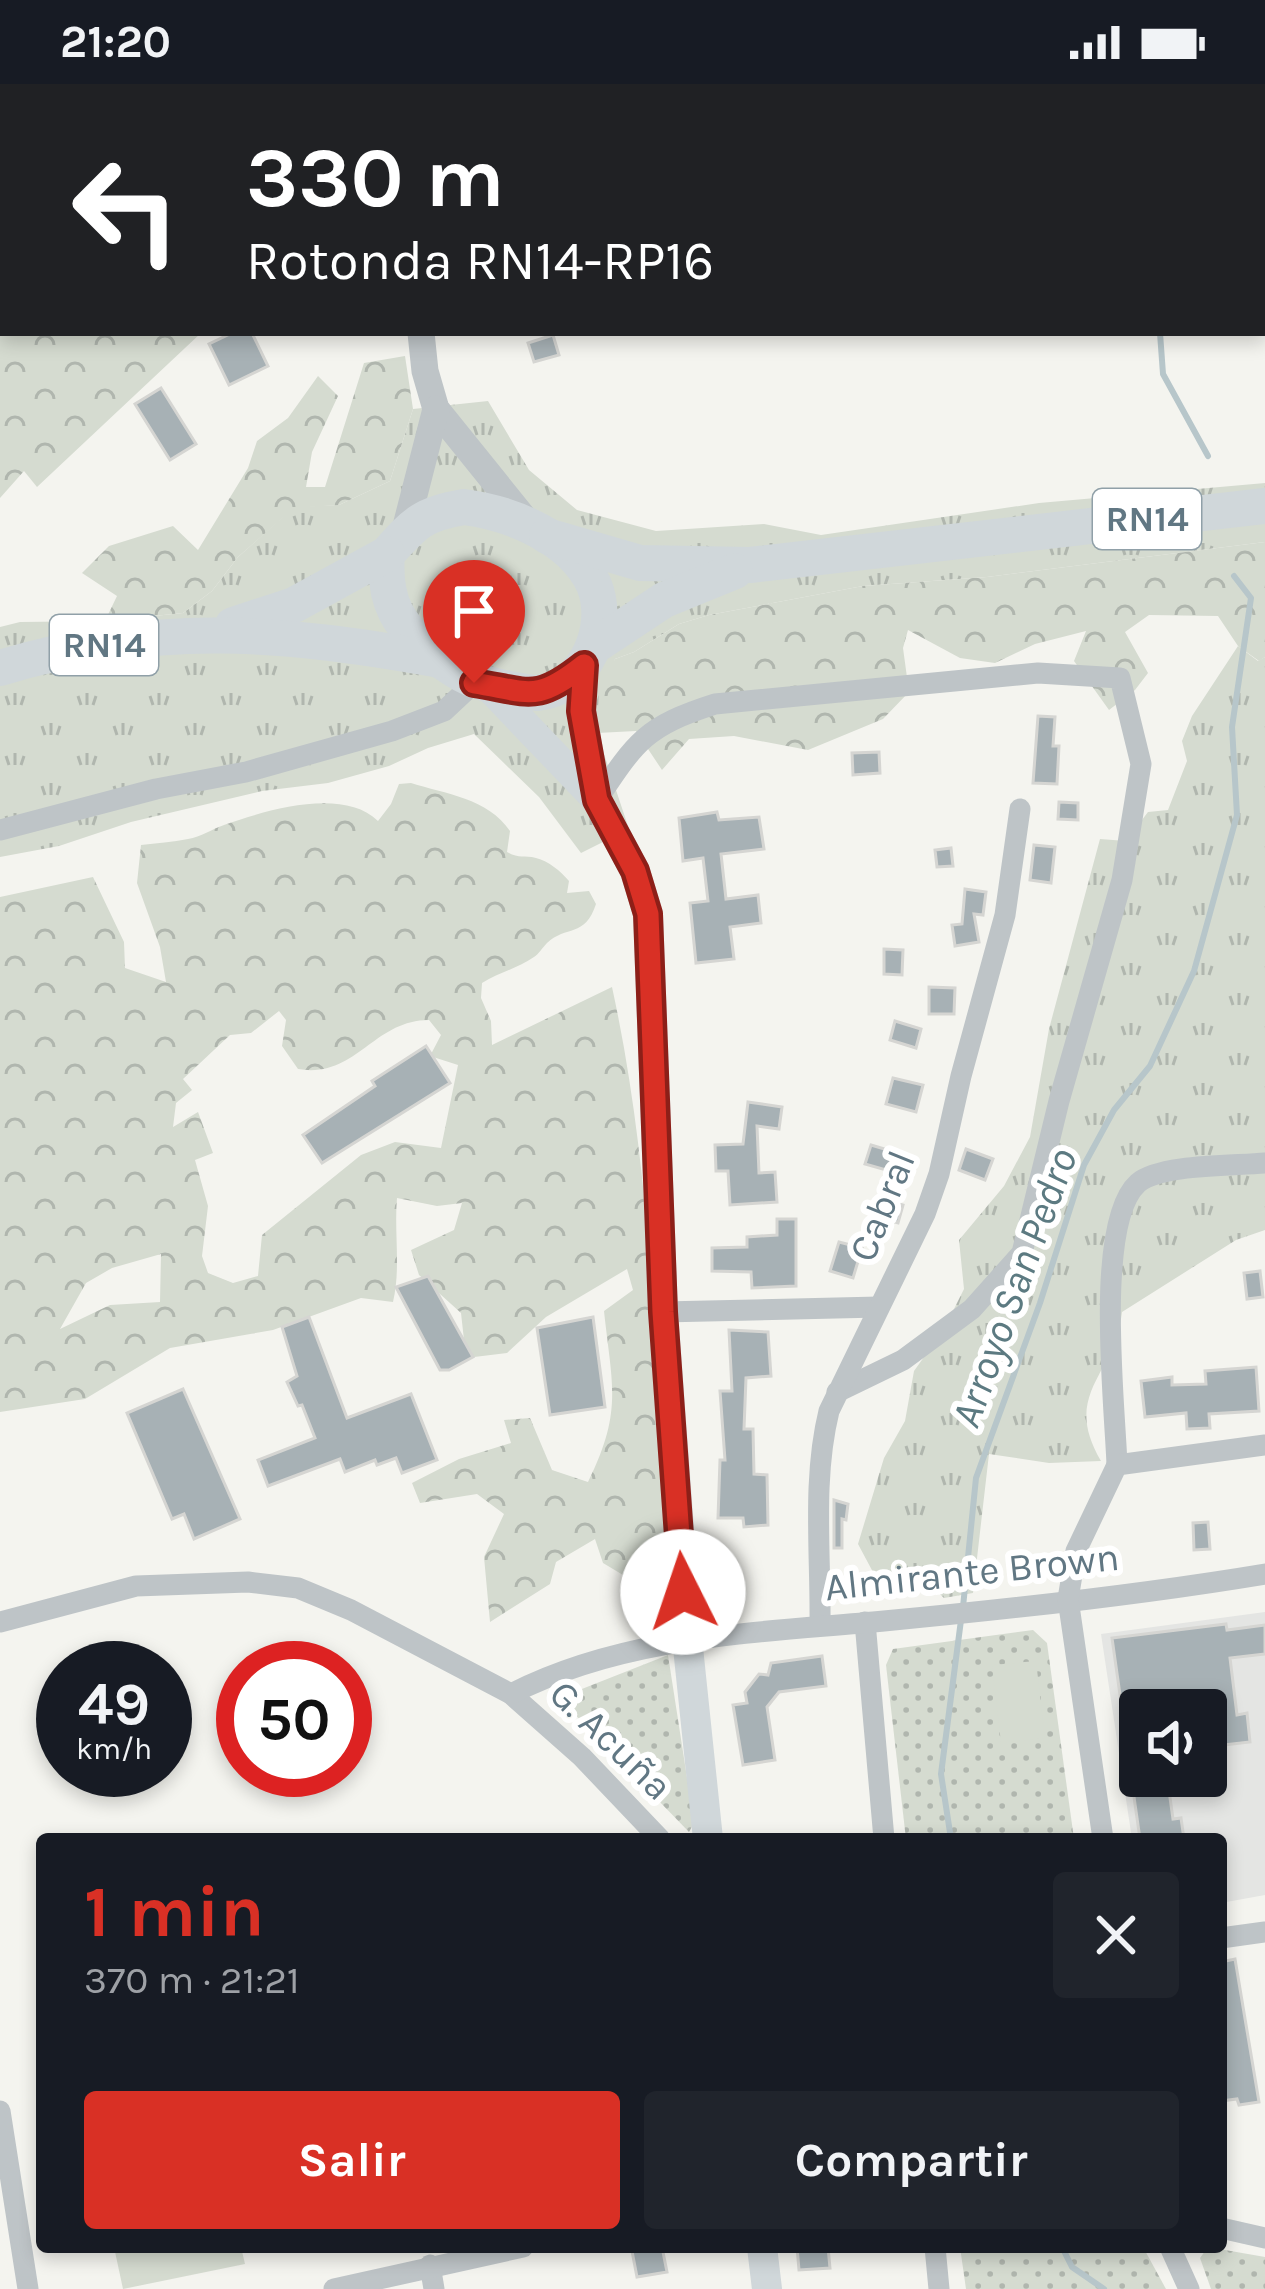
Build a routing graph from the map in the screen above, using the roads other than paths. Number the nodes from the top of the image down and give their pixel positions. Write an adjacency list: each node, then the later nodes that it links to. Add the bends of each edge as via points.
1 (421, 336): 2 (street)
2 (436, 409): 4 (street); 5 (street)
3 (1265, 506): 6 (highway, RN14)
4 (537, 529): 5 (highway, RN14, via 464,507 432,512); 6 (highway, RN14, via 640,563); 8 (highway, via 593,584 600,617)
5 (395, 544): 7 (highway, RN14, via 294,605); 9 (highway, RN14, via 388,602)
6 (750, 565): 8 (highway, RN14, via 664,599)
7 (209, 633): 9 (highway, RN14, via 328,640); 10 (highway, RN14, via 52,652)
8 (590, 655): 11 (highway, RN14, via 554,688 536,693); 12 (main road, via 581,711)
9 (440, 660): 11 (highway, RN14)
10 (0, 668)
11 (480, 684): 12 (main road); 14 (street, via 444,711 392,731)
12 (597, 800): 17 (main road, via 648,914); 18 (street, via 634,744 669,719 715,704 1038,673 1120,678 1142,764 1122,880 1022,1253 972,1309 903,1360)
13 (1020, 809): 16 (street, Cabral, via 1005,916 939,1174)
14 (0, 830)
15 (1265, 1163): 20 (street, via 1160,1173 1126,1201 1110,1262)
16 (879, 1307): 17 (street); 18 (street, Cabral)
17 (663, 1312): 26 (main road)
18 (837, 1393): 25 (street, Cabral, via 820,1444)
19 (1265, 1445): 20 (street)
20 (1118, 1465): 22 (street, via 1076,1551)
21 (1265, 1574): 22 (street, Almirante Brown)
22 (1068, 1599): 24 (street, Almirante Brown); 31 (street)
23 (0, 1622): 27 (street, G. Acuña, via 136,1586 298,1588)
24 (865, 1622): 25 (street, Almirante Brown); 30 (street)
25 (820, 1625): 26 (street, Almirante Brown)
26 (686, 1638): 27 (street, Almirante Brown, via 546,1676); 29 (main road)
27 (511, 1694): 28 (street, G. Acuña)
28 (654, 1833)
29 (708, 1833)
30 (883, 1833)
31 (1102, 1833)
32 (1265, 1932): 33 (street)
33 (1227, 1937)
34 (0, 2111): 35 (street)
35 (7, 2210): 43 (street)
36 (1227, 2229): 37 (street)
37 (1265, 2238)
38 (492, 2253): 42 (street)
39 (763, 2253): 46 (main road)
40 (936, 2253): 47 (street)
41 (1173, 2253): 48 (street)
42 (430, 2265): 44 (street); 45 (street)
43 (28, 2289)
44 (334, 2289)
45 (434, 2289)
46 (767, 2289)
47 (940, 2289)
48 (1189, 2289)

